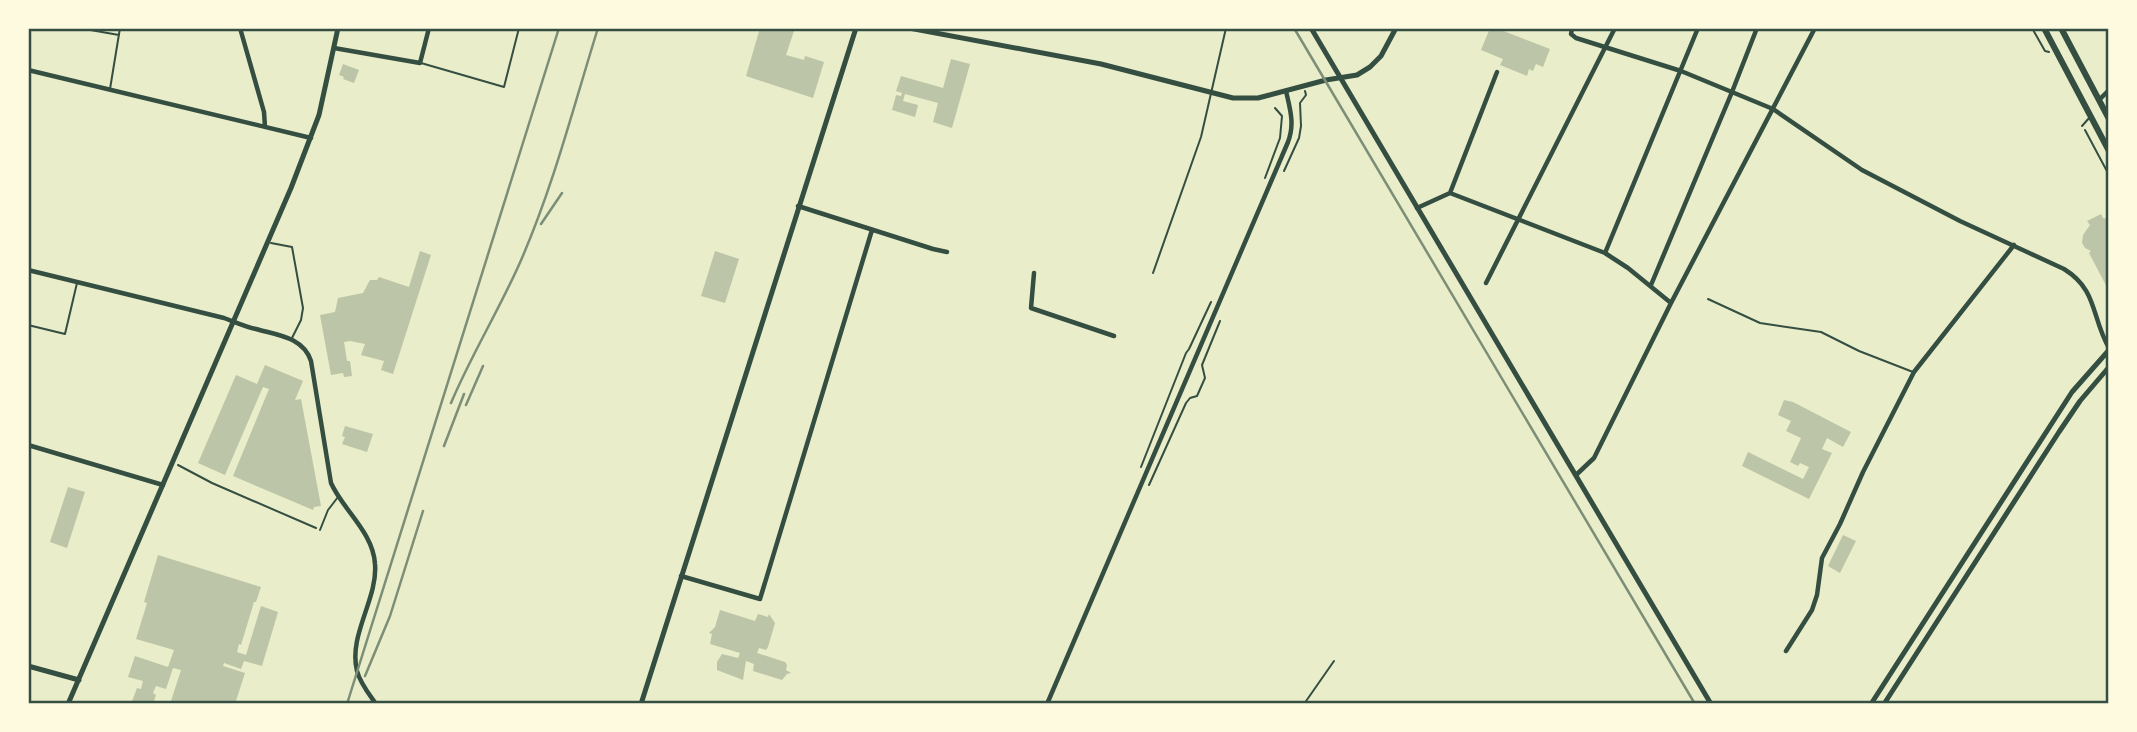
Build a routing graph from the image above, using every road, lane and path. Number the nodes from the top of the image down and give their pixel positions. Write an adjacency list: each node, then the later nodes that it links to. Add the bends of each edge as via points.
1 (79, 28): 21 (lane)
2 (120, 28): 21 (lane)
3 (240, 28): 41 (street)
4 (338, 28): 23 (street)
5 (429, 28): 25 (street)
6 (519, 28): 25 (lane, via 504,87)
7 (856, 28): 48 (street)
8 (909, 28): 20 (street)
9 (1226, 28): 34 (lane)
10 (1311, 28): 29 (street)
11 (1396, 28): 29 (street, via 1370,67)
12 (1572, 28): 22 (street, via 1576,38)
13 (1615, 28): 22 (street)
14 (1698, 28): 27 (street)
15 (1757, 28): 33 (street)
16 (1815, 28): 37 (street)
17 (2032, 28): 24 (path)
18 (2045, 28): 38 (main road)
19 (2061, 28): 35 (main road)
20 (918, 29): 34 (street, via 1077,59)
21 (119, 35): 30 (lane)
22 (1606, 47): 27 (street); 50 (street)
23 (334, 48): 25 (street); 43 (street)
24 (2045, 51)
25 (420, 63)
26 (28, 70): 30 (street)
27 (1681, 71): 33 (street); 55 (street)
28 (1497, 72): 47 (street)
29 (1343, 78): 32 (street); 49 (street)
30 (110, 90): 41 (street)
31 (2109, 90): 35 (street)
32 (1286, 91): 34 (street, via 1250,99); 87 (street, via 1292,119 1288,142)
33 (1732, 92): 37 (street); 61 (street)
34 (1211, 95): 58 (lane, via 1202,137)
35 (2099, 100): 39 (main road)
36 (1275, 108): 46 (path, via 1282,116 1283,130)
37 (1773, 109): 53 (street, via 1862,170); 64 (street)
38 (2091, 117): 40 (lane); 44 (main road)
39 (2109, 119)
40 (2082, 126)
41 (265, 127): 43 (street)
42 (2085, 132): 45 (path)
43 (311, 138): 52 (street)
44 (2109, 151)
45 (2109, 175)
46 (1262, 185)
47 (1450, 193): 49 (street); 50 (street)
48 (798, 206): 51 (street); 79 (street)
49 (1417, 208): 75 (street)
50 (1516, 219): 55 (street); 60 (street)
51 (872, 230): 54 (street); 79 (street, via 760,599)
52 (268, 242): 65 (street); 68 (lane, via 292,247 303,311)
53 (2014, 245): 69 (street, via 2064,269 2085,287); 71 (street)
54 (947, 252)
55 (1605, 253): 61 (street)
56 (28, 270): 59 (street)
57 (1034, 273): 67 (street, via 1031,308)
58 (1153, 273)
59 (78, 282): 65 (street); 66 (lane, via 65,334)
60 (1486, 283)
61 (1650, 285): 64 (street)
62 (1707, 299): 71 (lane, via 1760,323 1821,332)
63 (1211, 302): 74 (path)
64 (1671, 303): 75 (street, via 1594,458)
65 (234, 322): 68 (street); 73 (street)
66 (28, 325)
67 (1114, 336)
68 (291, 339): 77 (street, via 311,361 327,466)
69 (2109, 349): 90 (street, via 2073,392)
70 (2109, 368): 91 (street, via 2059,432)
71 (1914, 372): 80 (street, via 1822,558 1812,610)
72 (28, 445): 76 (street)
73 (173, 462): 76 (street); 78 (path)
74 (1139, 470)
75 (1576, 475): 89 (street)
76 (163, 485): 83 (street)
77 (338, 497): 78 (lane); 85 (street, via 370,543 375,560 356,662 358,676)
78 (320, 530)
79 (681, 576): 86 (street)
80 (1786, 651)
81 (1334, 661): 88 (lane)
82 (28, 666): 83 (street)
83 (79, 680): 84 (street)
84 (68, 704)
85 (376, 704)
86 (641, 704)
87 (1047, 704)
88 (1304, 704)
89 (1711, 704)
90 (1871, 704)
91 (1884, 704)

